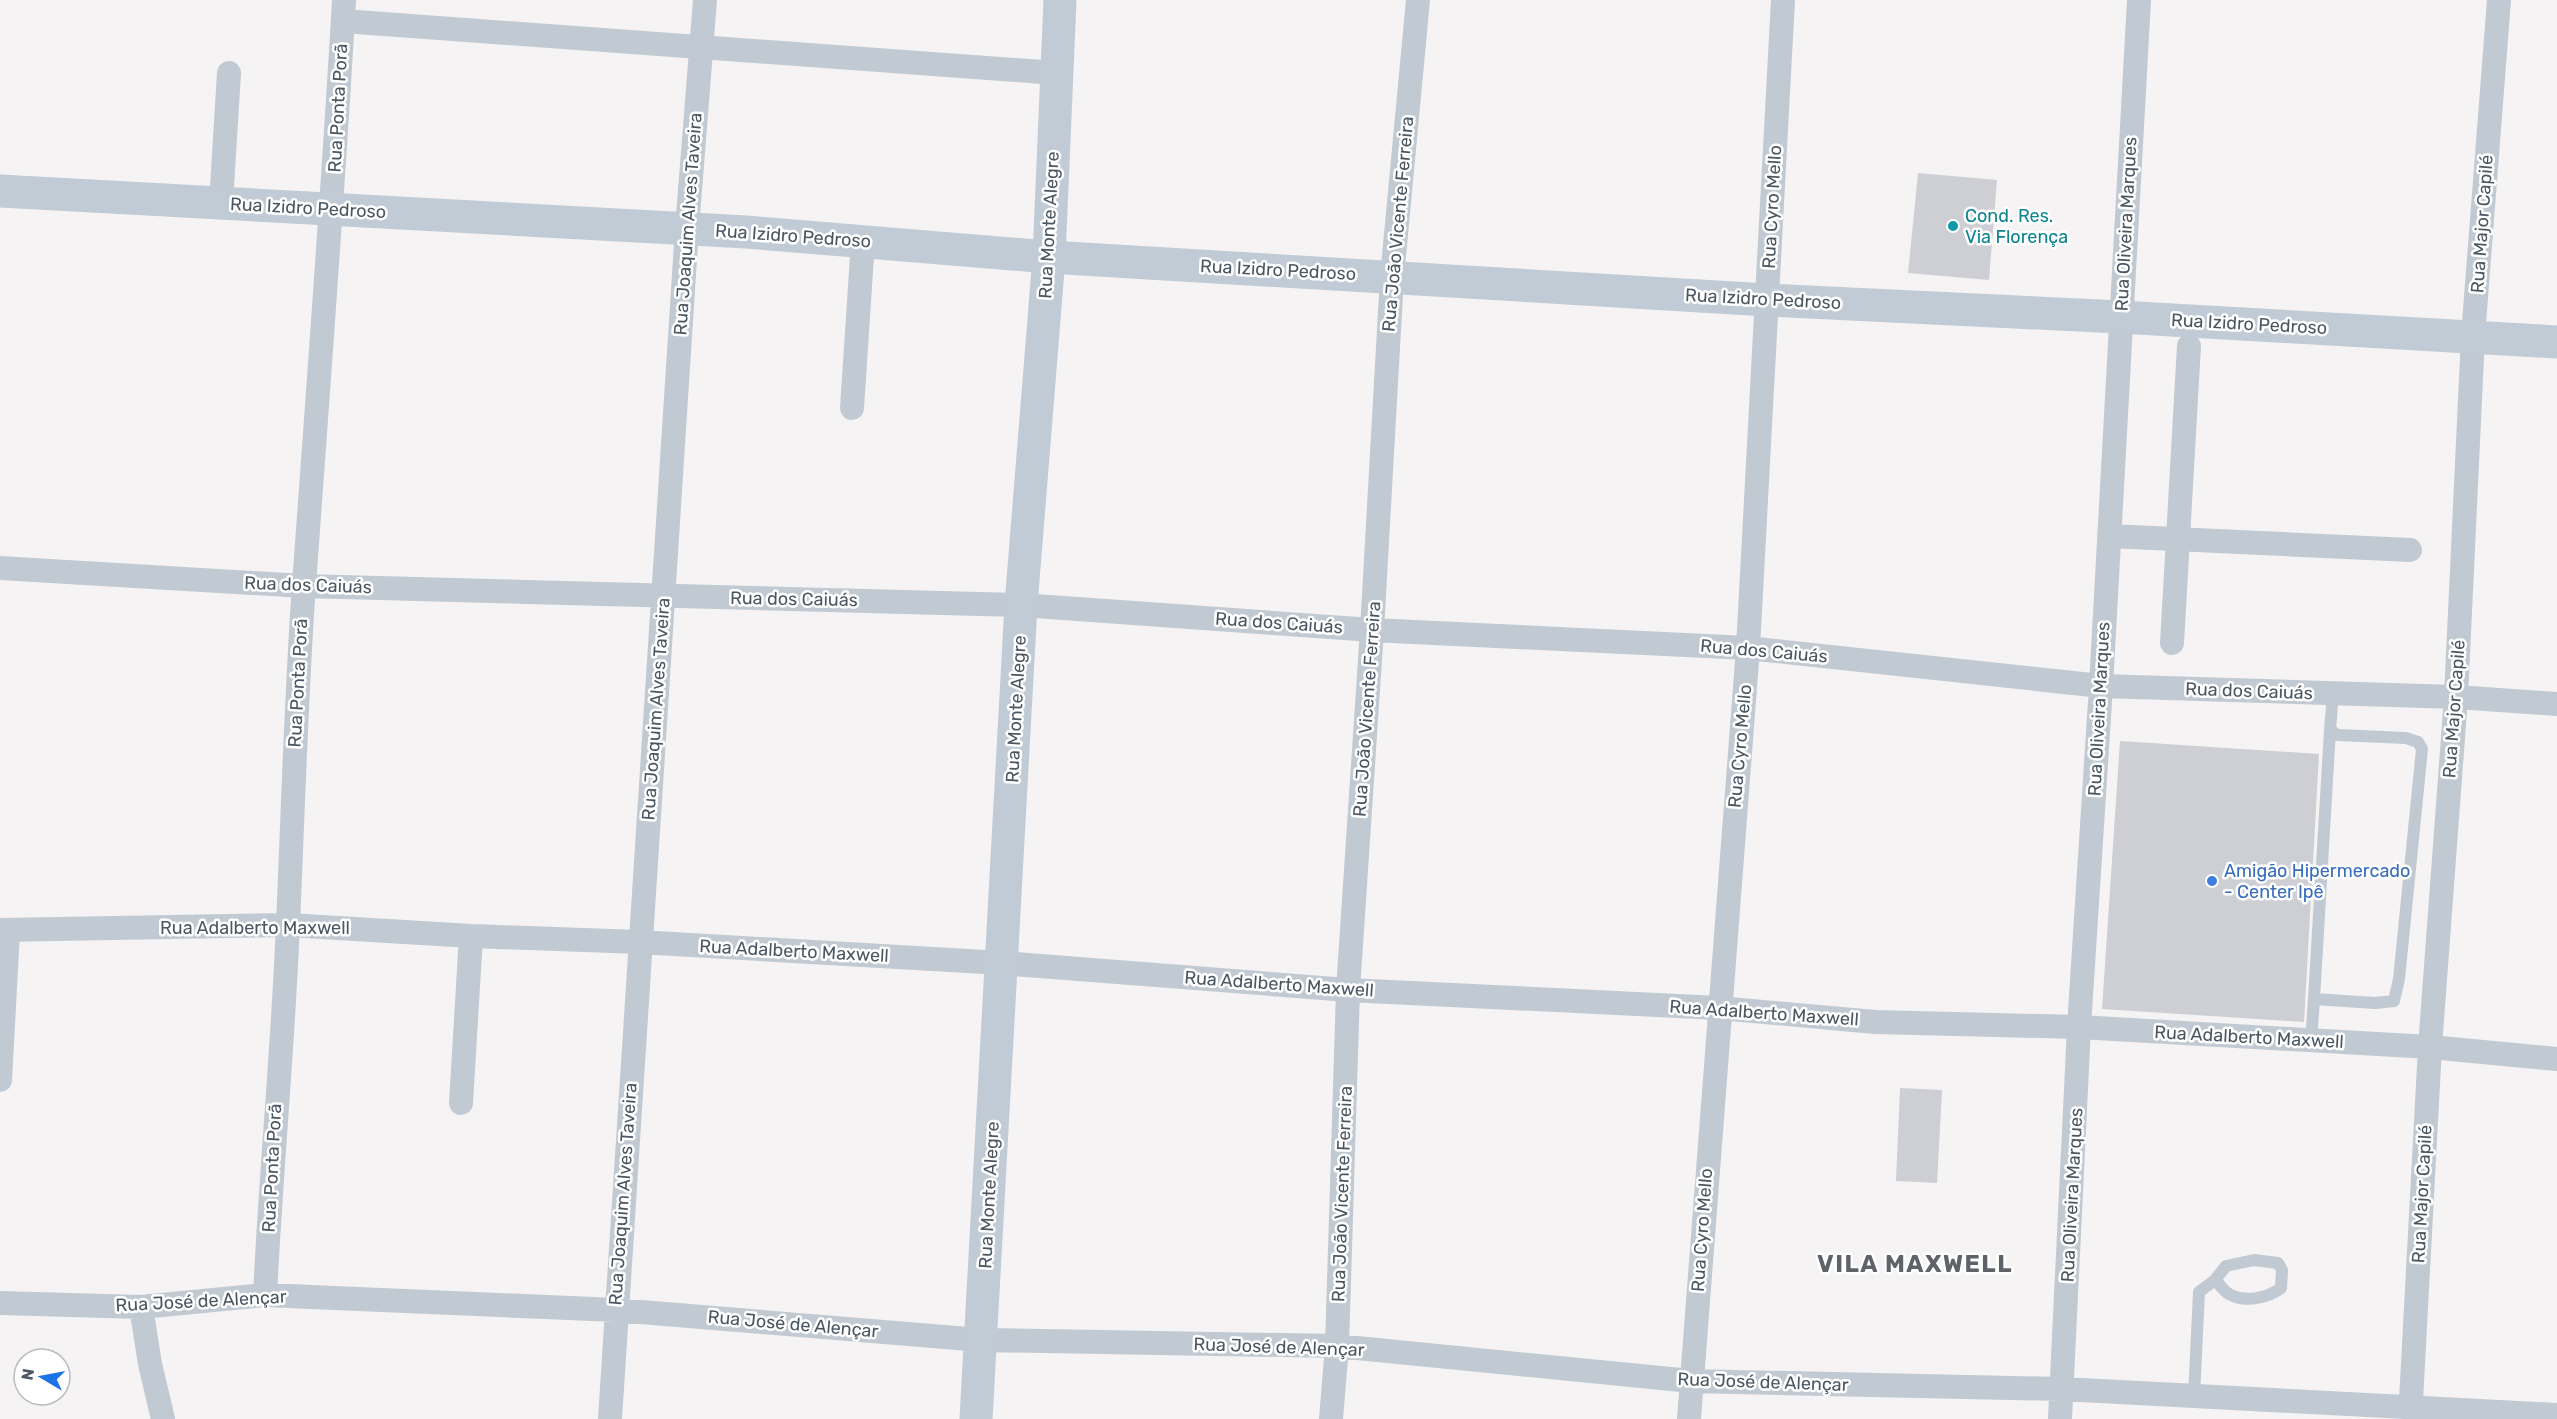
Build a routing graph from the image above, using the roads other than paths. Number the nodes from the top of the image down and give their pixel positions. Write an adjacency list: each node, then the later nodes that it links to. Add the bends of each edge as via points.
1 (705, 0): 8 (street, Rua Joaquim Alves Taveira)
2 (1060, 0): 10 (street, Rua Monte Alegre)
3 (1418, 0): 17 (street, Rua João Vicente Ferreira)
4 (1783, 0): 18 (street, Rua Cyro Mello)
5 (2139, 0): 19 (street, Rua Oliveira Marques)
6 (2499, 0): 20 (street, Rua Major Capilé)
7 (344, 11): 8 (street); 13 (street, Rua Ponta Porã)
8 (701, 45): 10 (street); 14 (street, Rua Joaquim Alves Taveira)
9 (229, 73): 12 (street)
10 (1056, 73): 16 (street, Rua Monte Alegre)
11 (0, 191): 12 (street, Rua Izidro Pedroso)
12 (221, 203): 13 (street, Rua Izidro Pedroso)
13 (333, 209): 14 (street, Rua Izidro Pedroso); 28 (street, Rua Ponta Porã)
14 (687, 228): 15 (street, Rua Izidro Pedroso); 29 (street, Rua Joaquim Alves Taveira)
15 (863, 241): 16 (street, Rua Izidro Pedroso); 23 (street)
16 (1049, 257): 17 (street, Rua Izidro Pedroso); 30 (street, Rua Monte Alegre)
17 (1392, 277): 18 (street, Rua Izidro Pedroso); 31 (street, Rua João Vicente Ferreira)
18 (1767, 300): 19 (street, Rua Izidro Pedroso); 33 (street, Rua Cyro Mello)
19 (2121, 317): 20 (street, Rua Izidro Pedroso); 24 (street, Rua Oliveira Marques)
20 (2473, 336): 21 (street, Rua Izidro Pedroso); 36 (street, Rua Major Capilé)
21 (2557, 342)
22 (2189, 346): 25 (street)
23 (852, 408)
24 (2109, 536): 25 (street); 34 (street, Rua Oliveira Marques)
25 (2178, 539): 26 (street); 32 (street)
26 (2410, 550)
27 (0, 568): 28 (street, Rua dos Caiuás)
28 (304, 586): 29 (street, Rua dos Caiuás); 39 (street, Rua Ponta Porã)
29 (664, 596): 30 (street, Rua dos Caiuás); 42 (street, Rua Joaquim Alves Taveira)
30 (1022, 605): 31 (street, Rua dos Caiuás); 43 (street, Rua Monte Alegre)
31 (1372, 630): 33 (street, Rua dos Caiuás); 44 (street, Rua João Vicente Ferreira)
32 (2172, 643)
33 (1748, 648): 34 (street, Rua dos Caiuás); 46 (street, Rua Cyro Mello)
34 (2101, 686): 35 (street, Rua dos Caiuás); 47 (street, Rua Oliveira Marques)
35 (2332, 693): 36 (street, Rua dos Caiuás); 38 (lane)
36 (2456, 697): 37 (street, Rua dos Caiuás); 49 (street, Rua Major Capilé)
37 (2557, 704)
38 (2330, 730): 45 (lane); 45 (lane, via 2338,735 2406,738 2418,742 2422,749 2394,1001)
39 (288, 925): 40 (street, Rua Adalberto Maxwell); 41 (street, Rua Adalberto Maxwell); 54 (street, Rua Ponta Porã)
40 (4, 930): 51 (street)
41 (471, 936): 42 (street, Rua Adalberto Maxwell); 52 (street)
42 (639, 942): 43 (street, Rua Adalberto Maxwell); 57 (street, Rua Joaquim Alves Taveira)
43 (1002, 963): 44 (street, Rua Adalberto Maxwell); 58 (street, Rua Monte Alegre)
44 (1348, 990): 46 (street, Rua Adalberto Maxwell); 59 (street, Rua João Vicente Ferreira)
45 (2313, 999): 48 (lane)
46 (1719, 1008): 47 (street, Rua Adalberto Maxwell, via 1875,1022); 60 (street, Rua Cyro Mello)
47 (2079, 1027): 48 (street, Rua Adalberto Maxwell); 61 (street, Rua Oliveira Marques)
48 (2311, 1041): 49 (street, Rua Adalberto Maxwell)
49 (2430, 1047): 50 (street, Rua Adalberto Maxwell); 63 (street, Rua Major Capilé)
50 (2557, 1059)
51 (0, 1080)
52 (461, 1103)
53 (2215, 1280): 53 (lane, via 2226,1266 2254,1260 2278,1263 2282,1270 2281,1288 2270,1296 2246,1298 2230,1294); 62 (lane, via 2199,1292)
54 (265, 1295): 56 (street, Rua José de Alençar); 57 (street, Rua José de Alençar)
55 (0, 1303): 56 (street, Rua José de Alençar)
56 (141, 1307): 65 (street)
57 (616, 1310): 58 (street, Rua José de Alençar); 66 (street, Rua Joaquim Alves Taveira)
58 (981, 1340): 59 (street, Rua José de Alençar); 67 (street, Rua Monte Alegre)
59 (1337, 1346): 60 (street, Rua José de Alençar); 68 (street, Rua João Vicente Ferreira)
60 (1691, 1381): 61 (street, Rua José de Alençar); 69 (street, Rua Cyro Mello)
61 (2062, 1389): 62 (street, Rua José de Alençar); 70 (street, Rua Oliveira Marques)
62 (2194, 1396): 63 (street, Rua José de Alençar)
63 (2411, 1414): 64 (street, Rua José de Alençar)
64 (2557, 1415)
65 (163, 1419)
66 (610, 1419)
67 (976, 1419)
68 (1331, 1419)
69 (1689, 1419)
70 (2060, 1419)

